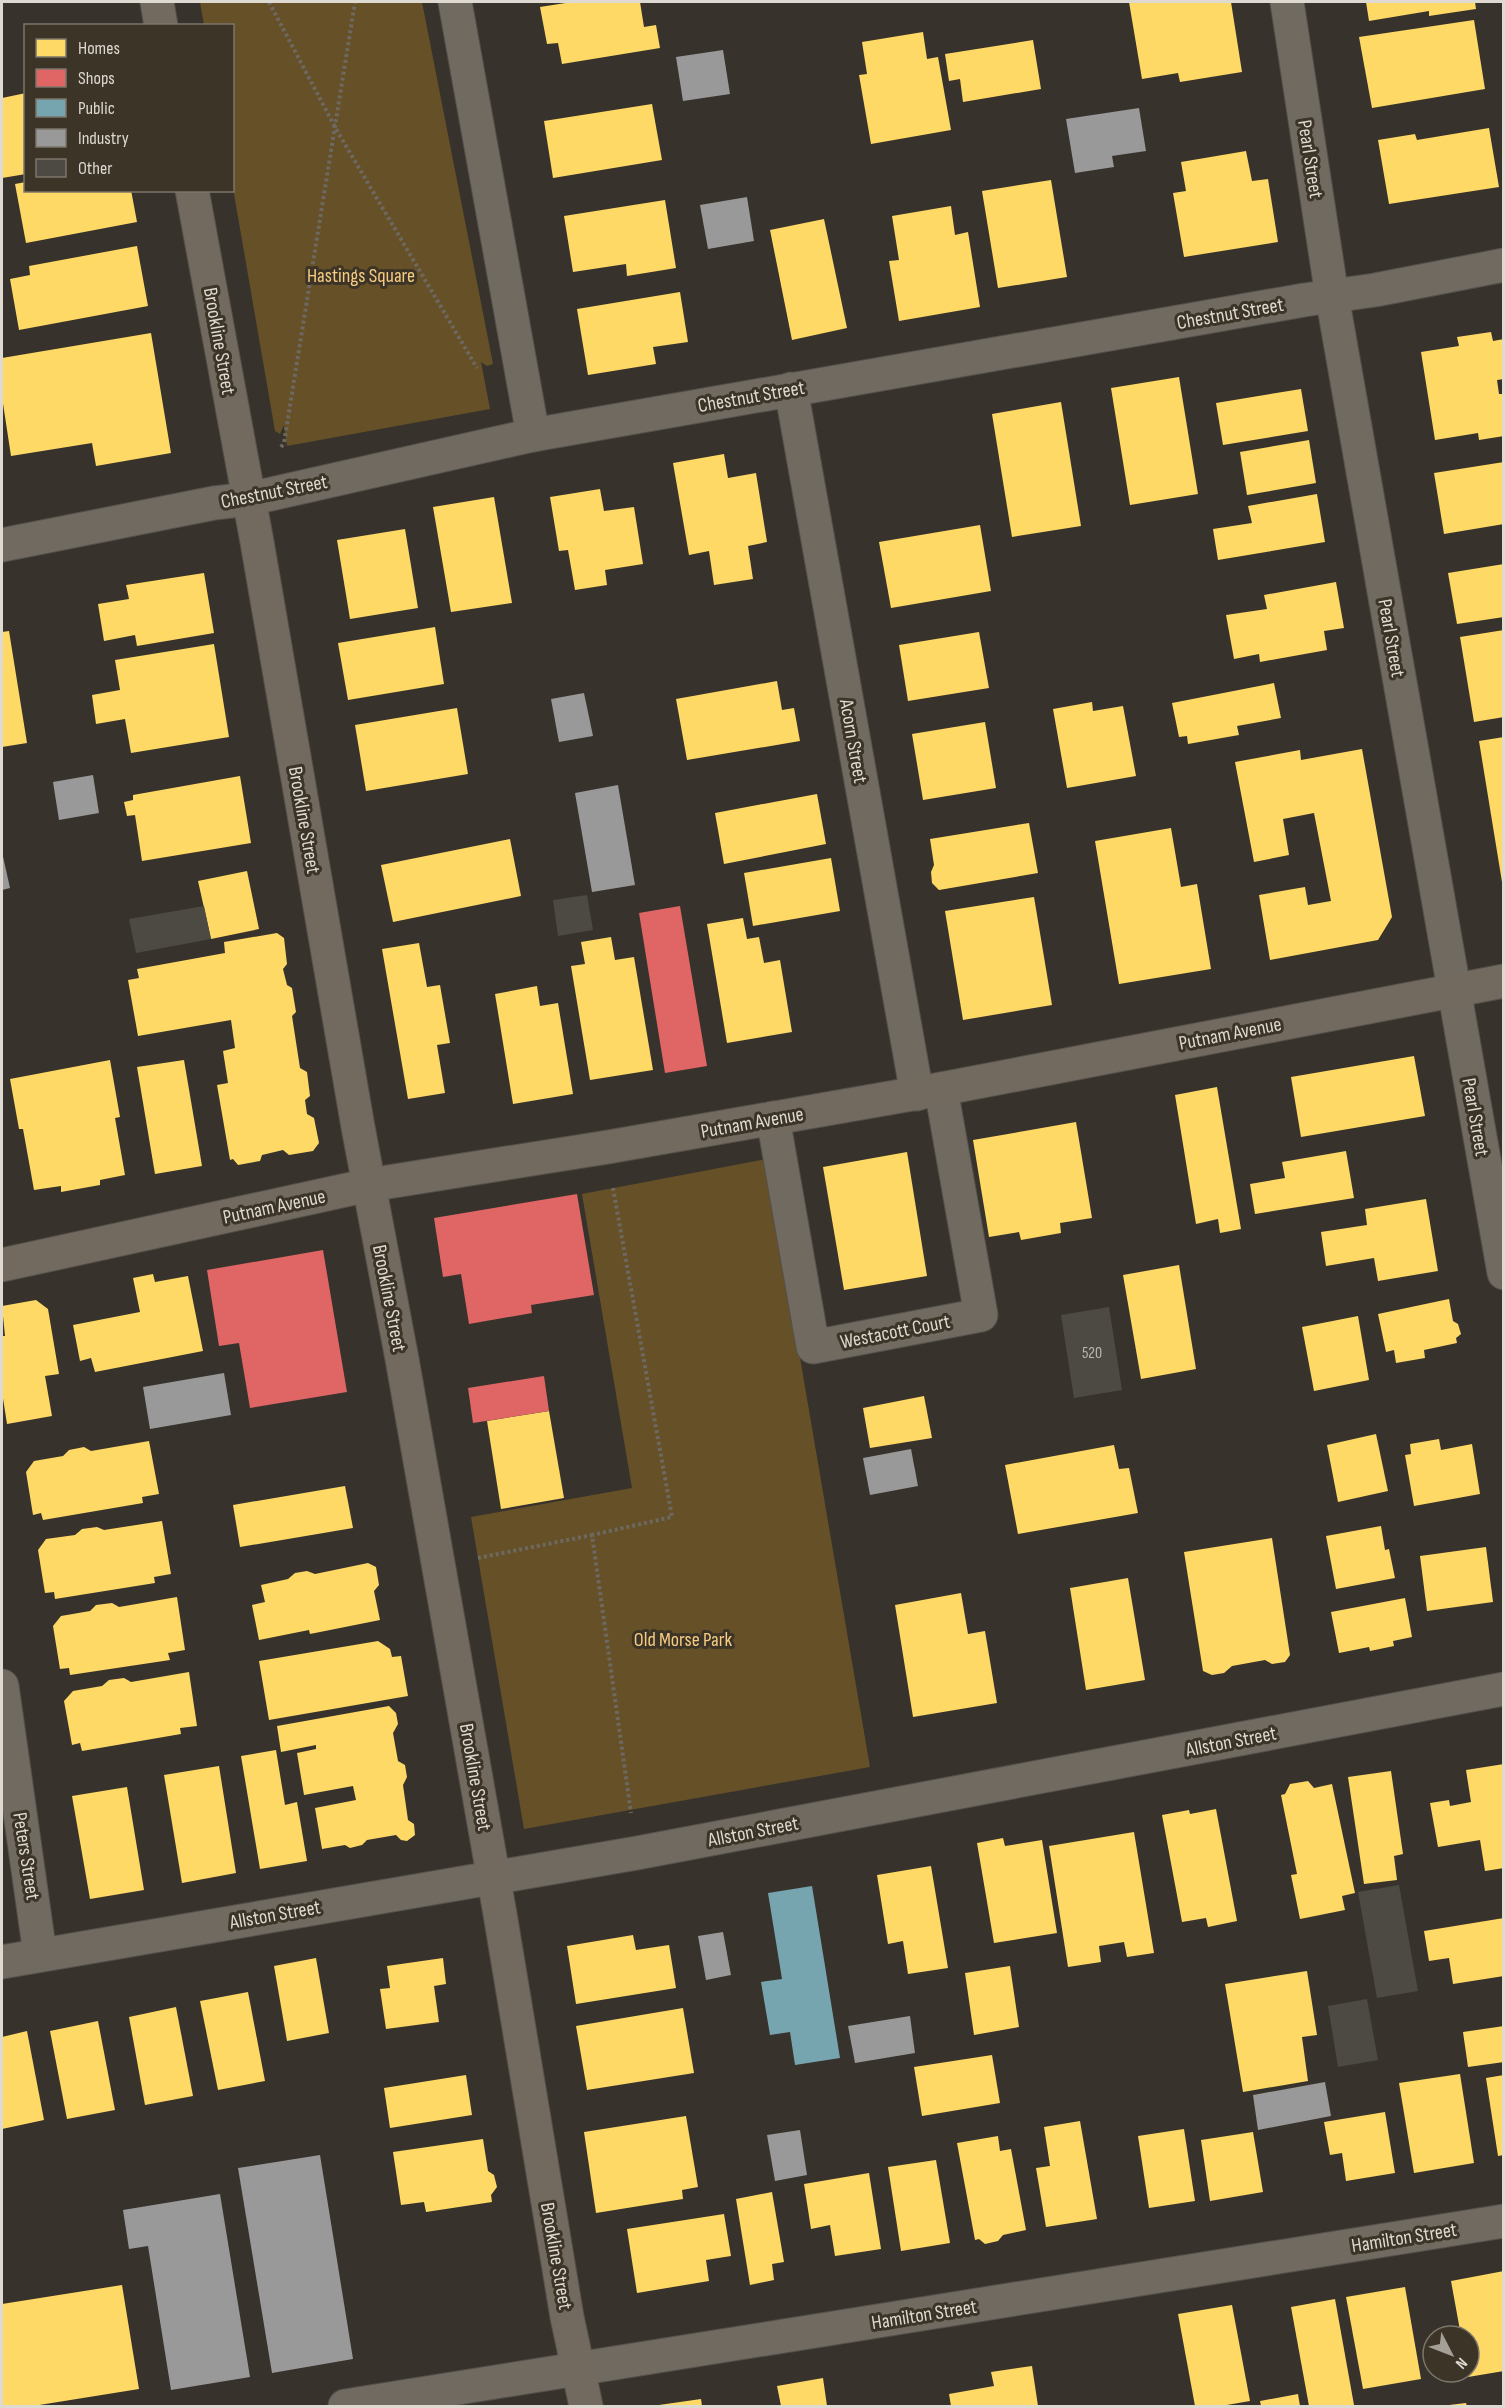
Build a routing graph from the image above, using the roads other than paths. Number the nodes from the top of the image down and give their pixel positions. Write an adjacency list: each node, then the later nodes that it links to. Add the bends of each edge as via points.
1 (157, 2): 4 (main road)
2 (455, 2): 9 (street)
3 (1287, 2): 7 (street, Pearl Street)
4 (161, 24)
5 (192, 192): 10 (main road, Brookline Street)
6 (1503, 265): 7 (street, Chestnut Street)
7 (1332, 296): 8 (street, Chestnut Street); 13 (street, Pearl Street)
8 (791, 389): 9 (street, Chestnut Street); 14 (street, Acorn Street)
9 (532, 435): 10 (street, Chestnut Street)
10 (249, 499): 11 (street, Chestnut Street); 16 (main road, Brookline Street)
11 (2, 545)
12 (1503, 981): 13 (main road, Putnam Avenue)
13 (1455, 989): 14 (main road, Putnam Avenue); 18 (street, Pearl Street)
14 (929, 1091): 15 (main road, Putnam Avenue); 15 (street, Westacott Court, via 981,1315 813,1347)
15 (773, 1118): 16 (main road, Putnam Avenue)
16 (369, 1185): 17 (main road, Putnam Avenue); 21 (main road, Brookline Street)
17 (2, 1265)
18 (1503, 1273)
19 (2, 1686): 22 (street, Peters Street)
20 (1503, 1689): 21 (street, Allston Street)
21 (494, 1877): 22 (street, Allston Street); 25 (main road, Brookline Street, via 567,2317)
22 (40, 1954): 23 (street, Allston Street)
23 (2, 1962)
24 (1503, 2221): 25 (street, Hamilton Street)
25 (580, 2369): 26 (street, Hamilton Street); 27 (main road, Brookline Street)
26 (345, 2406)
27 (586, 2406)

